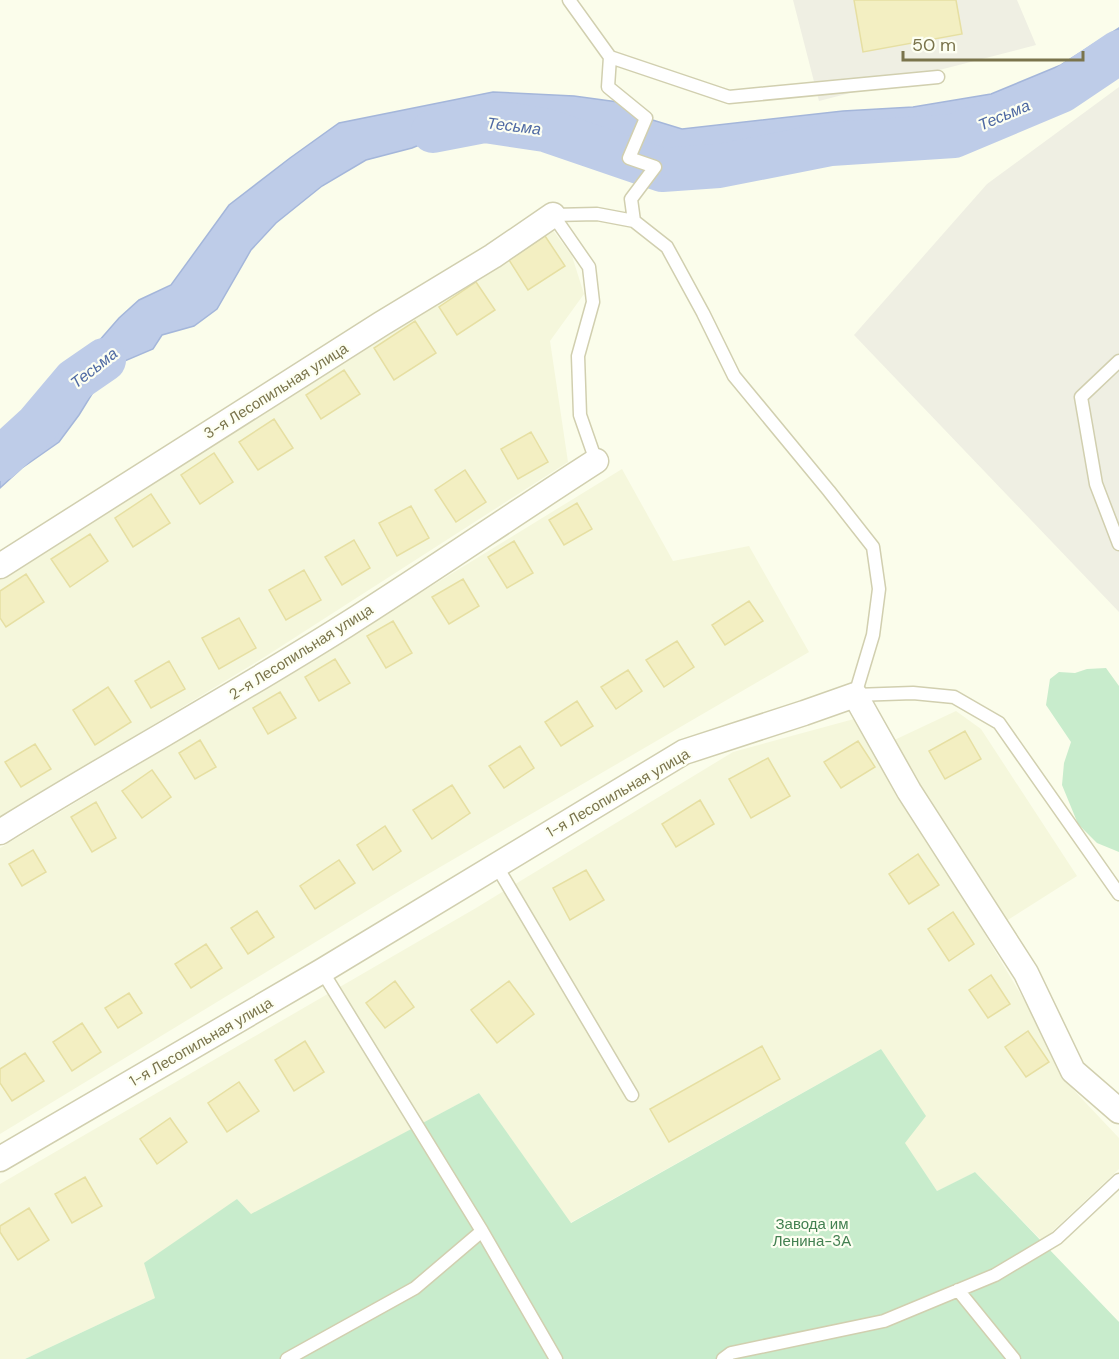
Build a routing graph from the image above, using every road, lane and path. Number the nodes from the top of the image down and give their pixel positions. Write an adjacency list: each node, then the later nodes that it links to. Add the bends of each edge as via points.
1 (569, 0): 2 (lane)
2 (610, 57): 3 (lane, via 729,97); 5 (lane, via 608,87 646,117 629,158 655,167 631,199)
3 (938, 77)
4 (553, 215): 5 (lane, via 597,214); 7 (lane, via 589,267 592,302 578,356 580,415); 9 (street, 3-я Лесопильная улица)
5 (634, 221): 10 (lane, via 667,247 734,376 873,547 878,601 873,635)
6 (1119, 361): 8 (lane, via 1081,397 1096,483)
7 (596, 461): 11 (street, 2-я Лесопильная улица, via 346,625)
8 (1119, 544)
9 (0, 566)
10 (855, 695): 12 (street, 1-я Лесопильная улица, via 684,752); 13 (lane, via 913,693 954,697 999,723); 16 (street, via 909,791 1026,972 1072,1071)
11 (0, 832)
12 (496, 865): 14 (street, 1-я Лесопильная улица); 15 (lane)
13 (1119, 894)
14 (322, 970): 17 (street, 1-я Лесопильная улица); 19 (lane)
15 (632, 1095)
16 (1119, 1112)
17 (0, 1159)
18 (1119, 1180): 20 (lane, via 1058,1238 995,1275)
19 (483, 1231): 21 (lane, via 415,1288); 22 (lane)
20 (958, 1290): 23 (lane, via 884,1321 732,1353); 24 (lane)
21 (287, 1359)
22 (556, 1359)
23 (723, 1359)
24 (1014, 1359)

